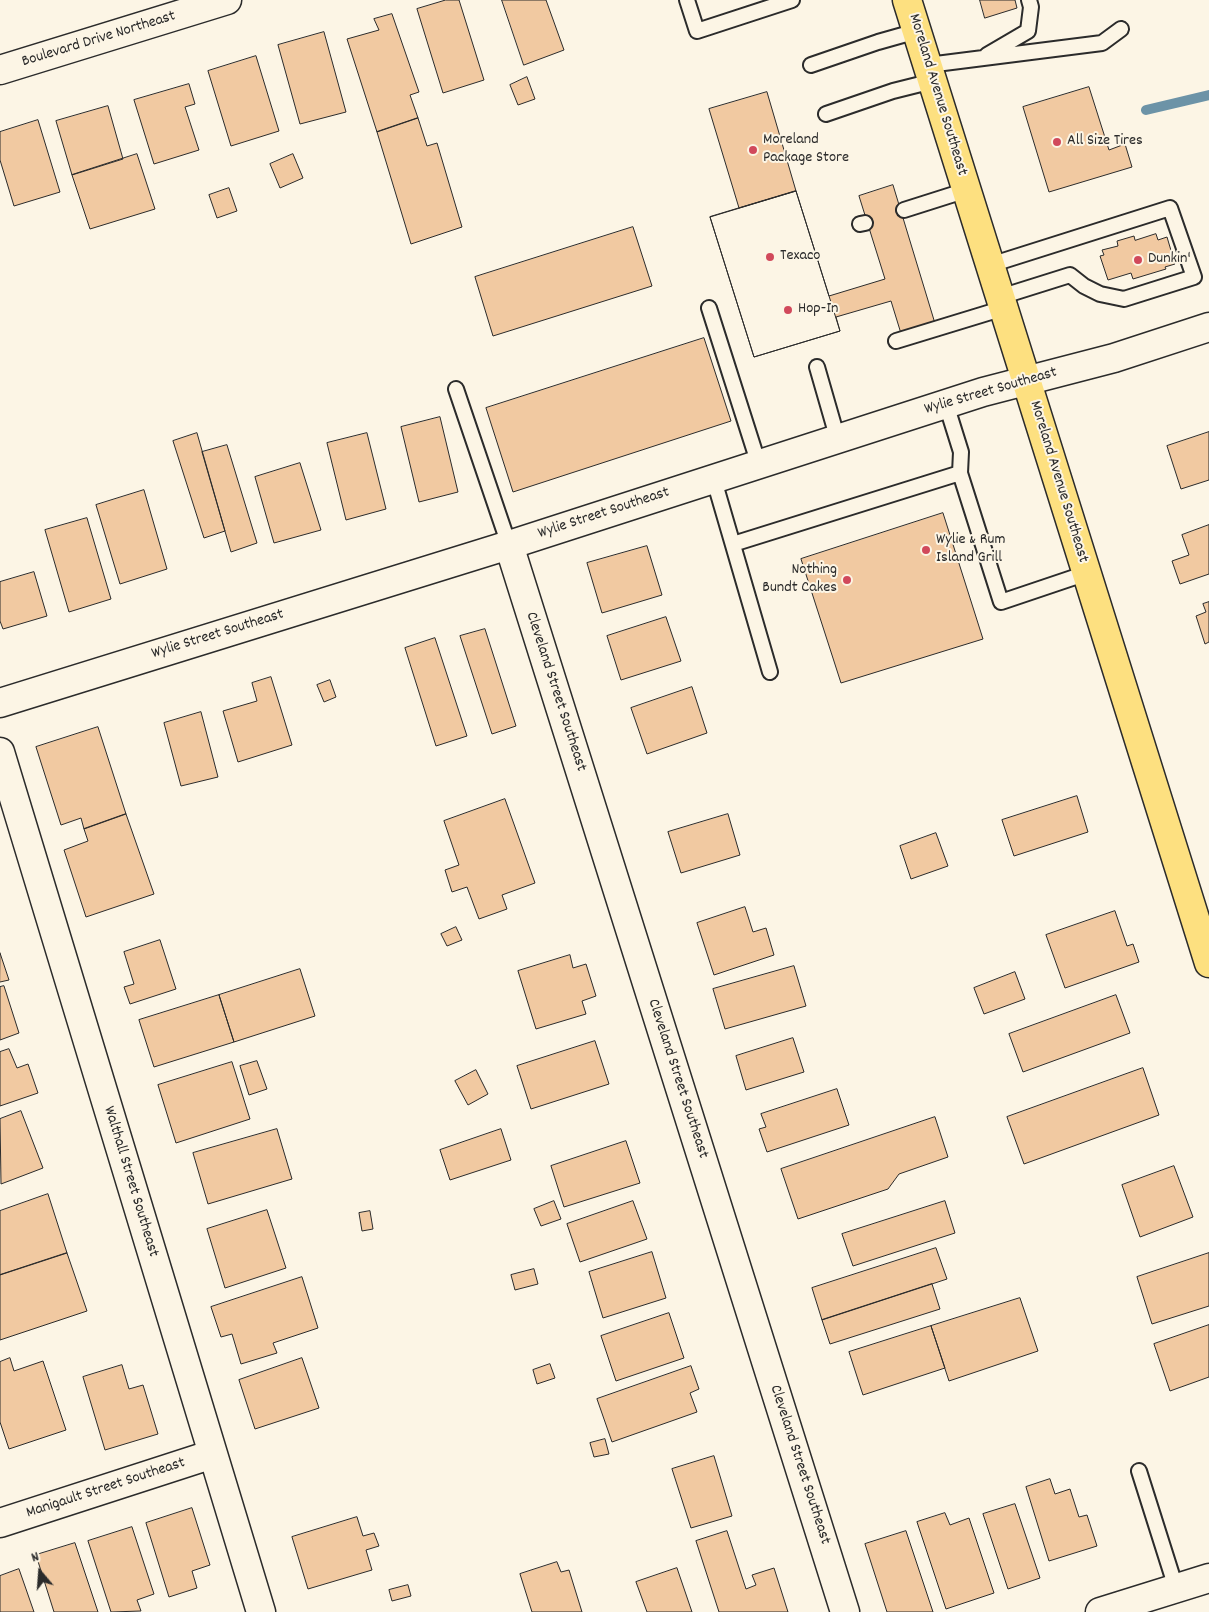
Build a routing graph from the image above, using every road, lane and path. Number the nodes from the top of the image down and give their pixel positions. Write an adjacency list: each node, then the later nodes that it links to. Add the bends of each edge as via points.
1 (227, 0): 10 (street, Boulevard Drive Northeast)
2 (687, 0): 3 (lane, via 697,32)
3 (792, 0)
4 (907, 0): 7 (highway, Moreland Avenue Southeast)
5 (1029, 0): 8 (lane, via 1032,8 1028,31)
6 (1121, 29): 8 (lane, via 1102,43)
7 (917, 31): 9 (lane); 11 (highway, Moreland Avenue Southeast)
8 (983, 58): 11 (lane)
9 (811, 65)
10 (0, 70)
11 (930, 73): 12 (lane, via 893,91); 13 (highway, Moreland Avenue Southeast)
12 (826, 114)
13 (967, 190): 14 (lane); 15 (highway, Moreland Avenue Southeast)
14 (904, 210)
15 (990, 266): 16 (highway, Moreland Avenue Southeast); 16 (lane, via 1170,208 1194,277 1124,299 1100,294 1070,275)
16 (1002, 302): 19 (lane); 21 (highway, Moreland Avenue Southeast)
17 (709, 308): 25 (lane)
18 (1209, 327): 21 (street, Wylie Street Southeast, via 1114,358)
19 (896, 341)
20 (817, 367): 24 (lane)
21 (1026, 381): 23 (street, Wylie Street Southeast); 30 (highway, Moreland Avenue Southeast)
22 (456, 389): 29 (lane)
23 (946, 404): 24 (street, Wylie Street Southeast); 26 (lane, via 961,452)
24 (838, 440): 25 (street, Wylie Street Southeast)
25 (759, 465): 27 (street, Wylie Street Southeast)
26 (960, 473): 28 (lane); 30 (lane, via 1001,602)
27 (714, 480): 28 (lane); 29 (street, Wylie Street Southeast)
28 (733, 544): 31 (lane)
29 (509, 545): 32 (street, Wylie Street Southeast); 41 (street, Cleveland Street Southeast)
30 (1087, 573): 34 (highway, Moreland Avenue Southeast)
31 (770, 672)
32 (0, 703)
33 (0, 752): 35 (street, Walthall Street Southeast)
34 (1209, 963)
35 (213, 1454): 37 (street, Manigault Street Southeast); 40 (street, Walthall Street Southeast)
36 (1139, 1471): 39 (lane)
37 (0, 1523)
38 (1209, 1578): 39 (street)
39 (1176, 1588): 42 (street)
40 (261, 1612)
41 (845, 1612)
42 (1100, 1612)

